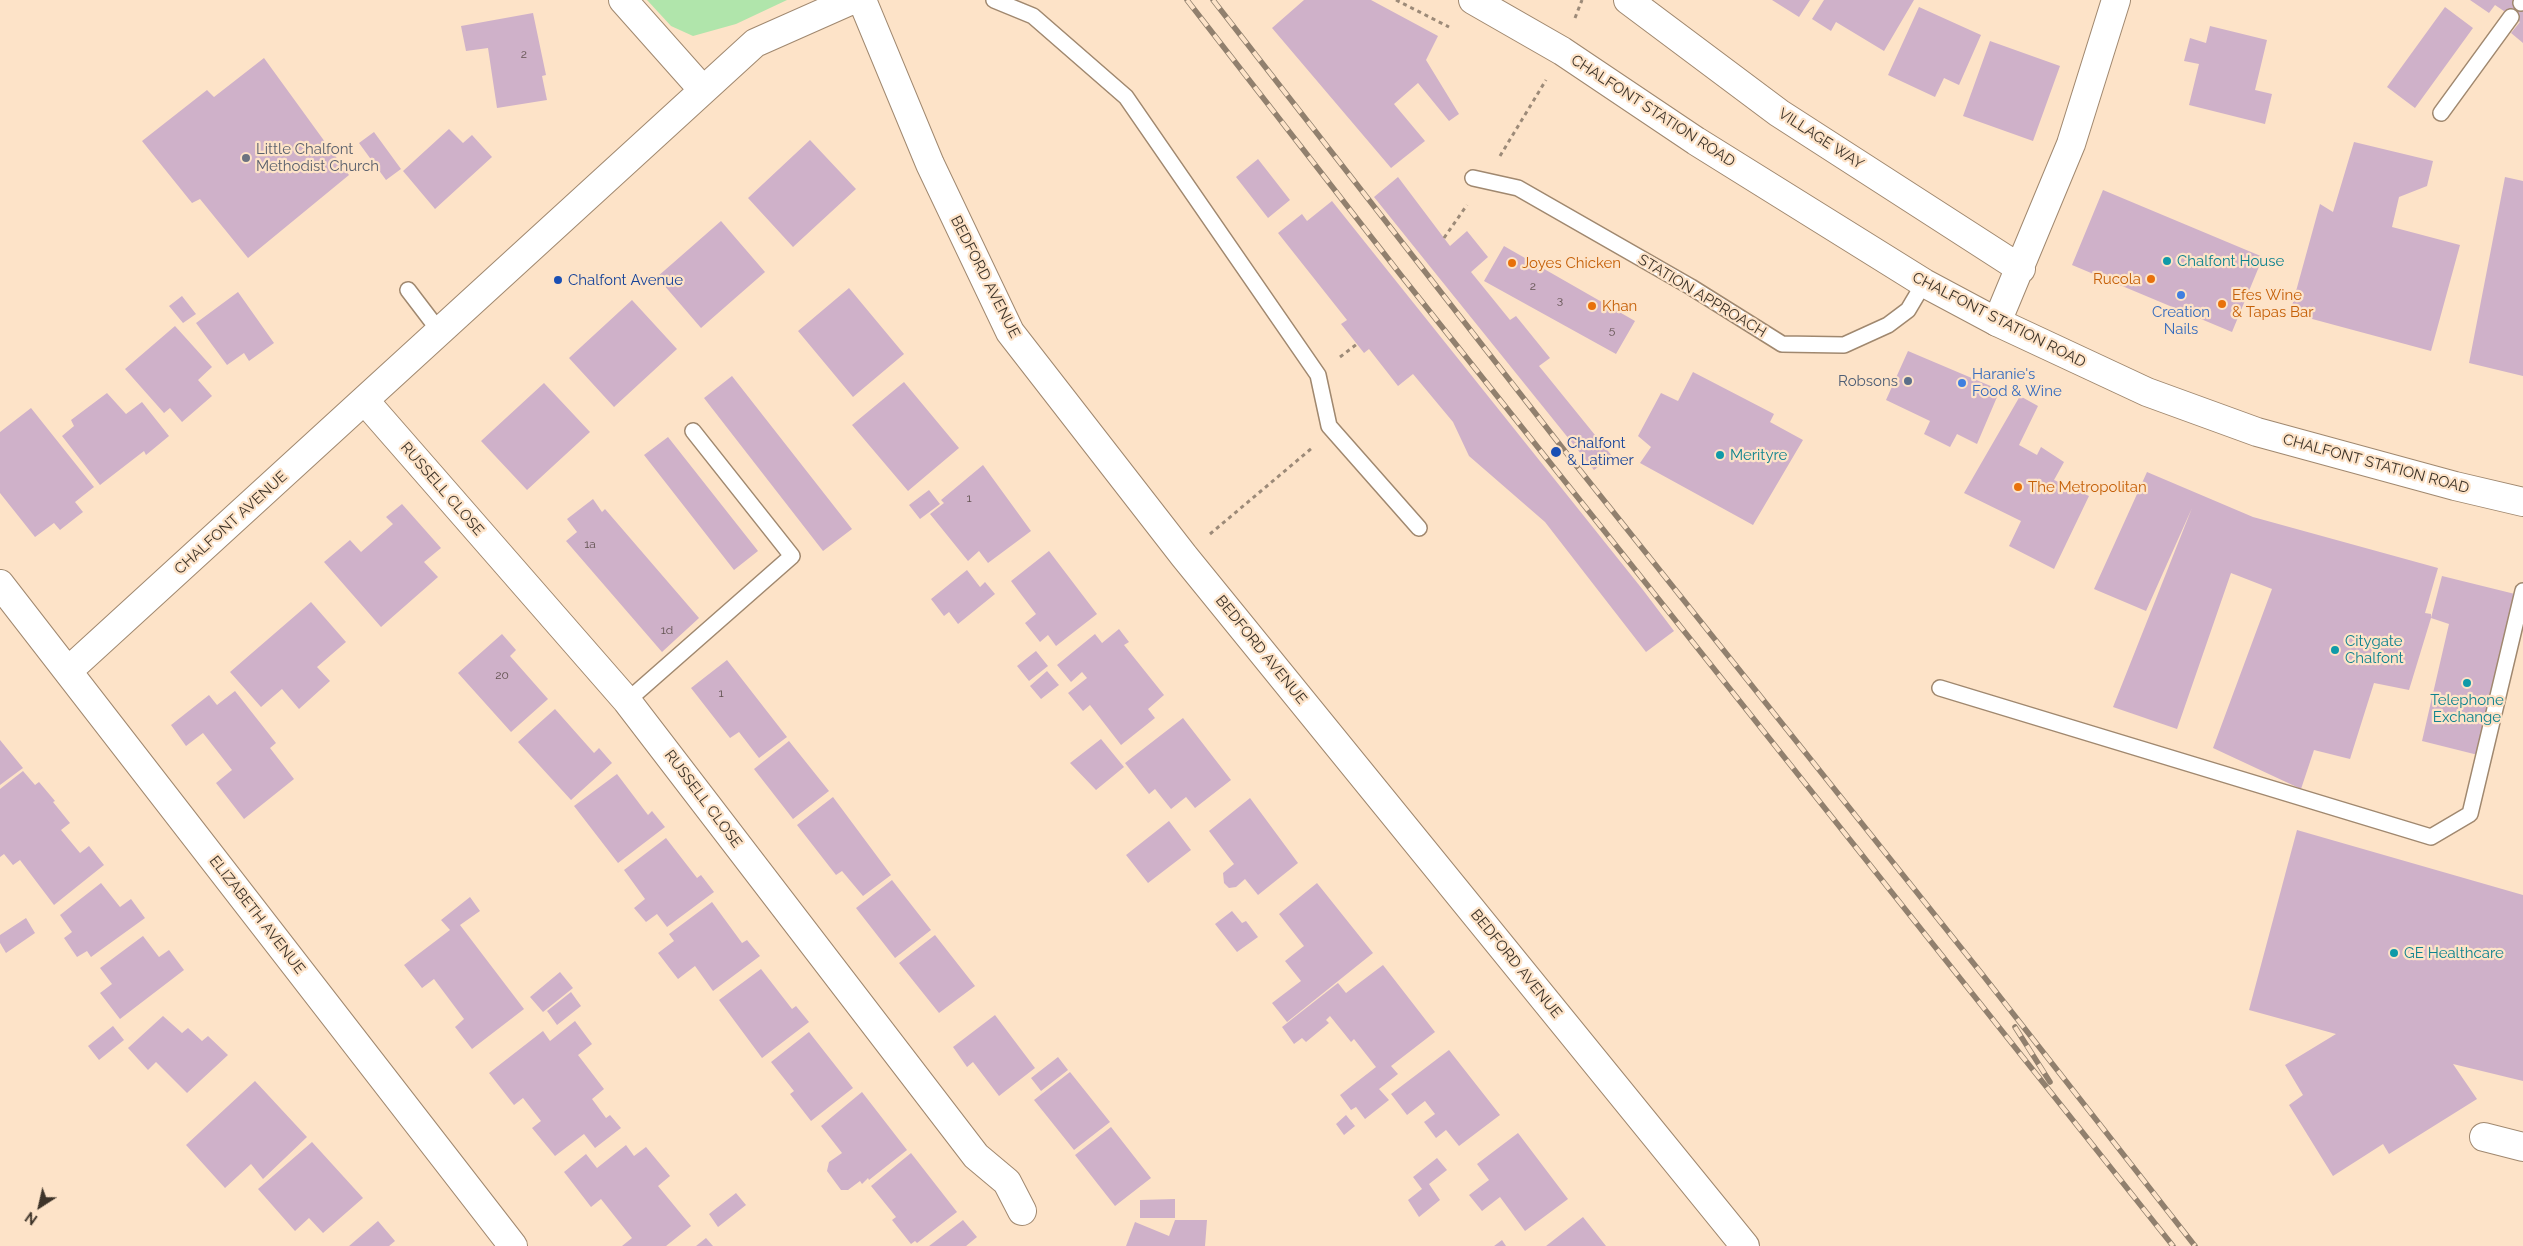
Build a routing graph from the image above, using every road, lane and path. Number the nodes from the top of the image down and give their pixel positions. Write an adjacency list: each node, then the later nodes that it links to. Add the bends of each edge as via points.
1 (623, 0): 12 (street)
2 (852, 0): 12 (street, CHALFONT AVENUE, via 755,44)
3 (862, 0): 26 (street, BEDFORD AVENUE, via 930,164 1010,332)
4 (994, 0): 25 (lane, via 1033,16 1126,97 1318,375 1329,426)
5 (1473, 0): 17 (street, CHALFONT STATION ROAD, via 1562,51 1696,141)
6 (1582, 0): 9 (path)
7 (1628, 0): 16 (street, VILLAGE WAY, via 1780,113)
8 (2116, 0): 16 (street, via 2071,144)
9 (1576, 17)
10 (2511, 17): 13 (lane)
11 (1546, 80): 14 (path)
12 (703, 90): 20 (street, CHALFONT AVENUE)
13 (2441, 113)
14 (1525, 117)
15 (1473, 178): 17 (lane, STATION APPROACH, via 1518,188 1782,344 1844,345 1888,325 1908,310)
16 (2021, 269): 19 (street)
17 (1924, 284): 19 (street, CHALFONT STATION ROAD)
18 (408, 290): 20 (lane)
19 (1997, 322): 24 (street, CHALFONT STATION ROAD, via 2147,392 2257,432)
20 (440, 332): 21 (street, CHALFONT AVENUE)
21 (365, 401): 29 (street, CHALFONT AVENUE); 31 (street, RUSSELL CLOSE)
22 (693, 431): 31 (lane, via 792,556)
23 (1315, 446): 26 (path)
24 (2523, 502)
25 (1419, 528)
26 (1184, 556): 36 (street, BEDFORD AVENUE)
27 (0, 584): 29 (street, ELIZABETH AVENUE)
28 (2523, 591): 30 (lane, via 2470,814 2431,837)
29 (68, 671): 35 (street, ELIZABETH AVENUE)
30 (1940, 688)
31 (627, 701): 34 (street, RUSSELL CLOSE, via 976,1156 1007,1182)
32 (2484, 1137): 33 (street)
33 (2523, 1147)
34 (1022, 1211)
35 (513, 1246)
36 (1745, 1246)

